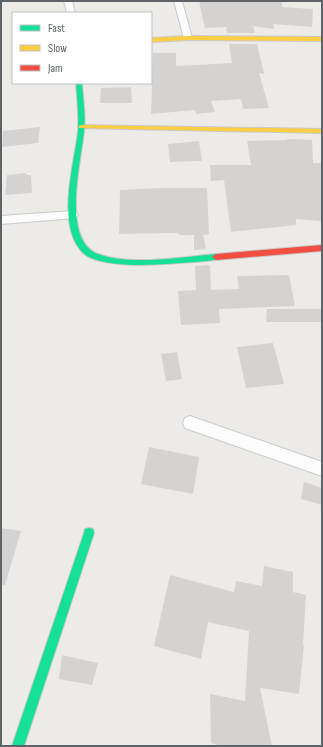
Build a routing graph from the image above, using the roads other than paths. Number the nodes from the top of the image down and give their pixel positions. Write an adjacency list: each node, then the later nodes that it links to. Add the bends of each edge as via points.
1 (68, 1): 3 (street)
2 (178, 1): 4 (street)
3 (71, 12)
4 (188, 38): 5 (street); 6 (street)
5 (322, 39)
6 (152, 40)
7 (79, 84): 8 (street)
8 (81, 126): 9 (street); 10 (street)
9 (322, 132)
10 (72, 215): 11 (street); 12 (street, via 76,240 84,250 112,260 132,262)
11 (1, 220)
12 (322, 248)
13 (190, 423): 14 (street)
14 (322, 468)
15 (89, 533): 16 (street)
16 (18, 746)

